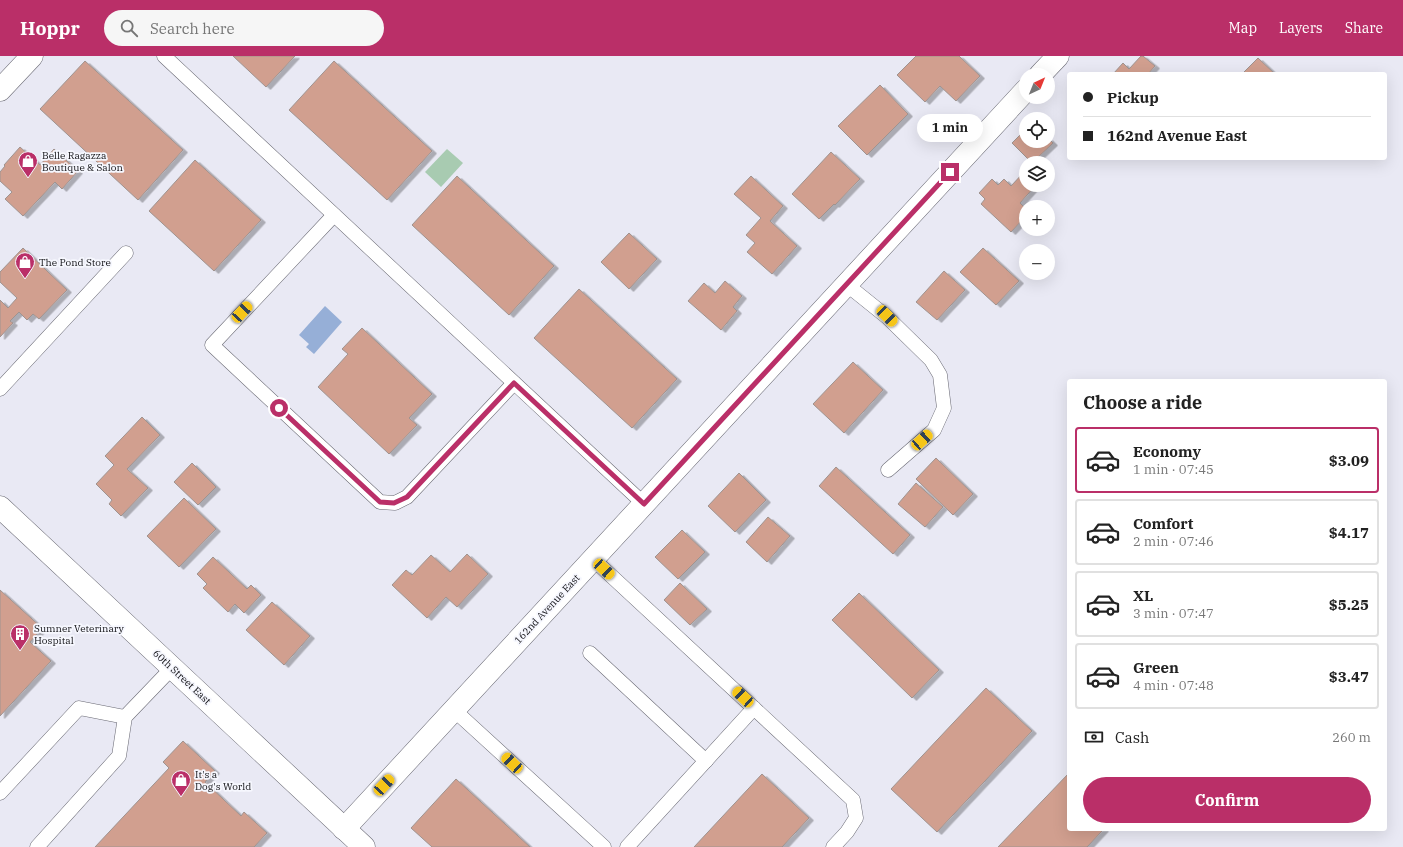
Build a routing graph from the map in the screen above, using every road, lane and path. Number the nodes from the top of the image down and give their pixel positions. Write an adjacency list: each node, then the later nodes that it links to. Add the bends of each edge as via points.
1 (32, 56): 5 (street)
2 (164, 56): 7 (lane)
3 (1058, 56): 4 (street)
4 (1047, 68)
5 (0, 90)
6 (1019, 98): 9 (street, 162nd Avenue East)
7 (334, 215): 10 (lane); 10 (lane, via 212,345 380,502 394,503 407,497)
8 (126, 253): 11 (lane)
9 (846, 284): 12 (lane, via 887,316 931,360 940,375 944,408 934,430); 13 (street, 162nd Avenue East)
10 (514, 383): 13 (lane)
11 (0, 389)
12 (888, 470)
13 (644, 504): 15 (street, 162nd Avenue East)
14 (0, 507): 17 (street, 60th Street East)
15 (593, 558): 18 (lane); 19 (street, 162nd Avenue East)
16 (590, 653): 21 (lane)
17 (172, 668): 20 (lane); 23 (street, 60th Street East)
18 (754, 708): 21 (lane); 28 (lane, via 853,800 856,818)
19 (454, 710): 23 (street, 162nd Avenue East); 26 (lane)
20 (125, 717): 22 (lane, via 80,708); 24 (lane, via 119,756)
21 (706, 761): 27 (lane)
22 (0, 793)
23 (344, 828): 25 (street, 60th Street East)
24 (37, 847)
25 (364, 847)
26 (604, 847)
27 (627, 847)
28 (833, 847)

